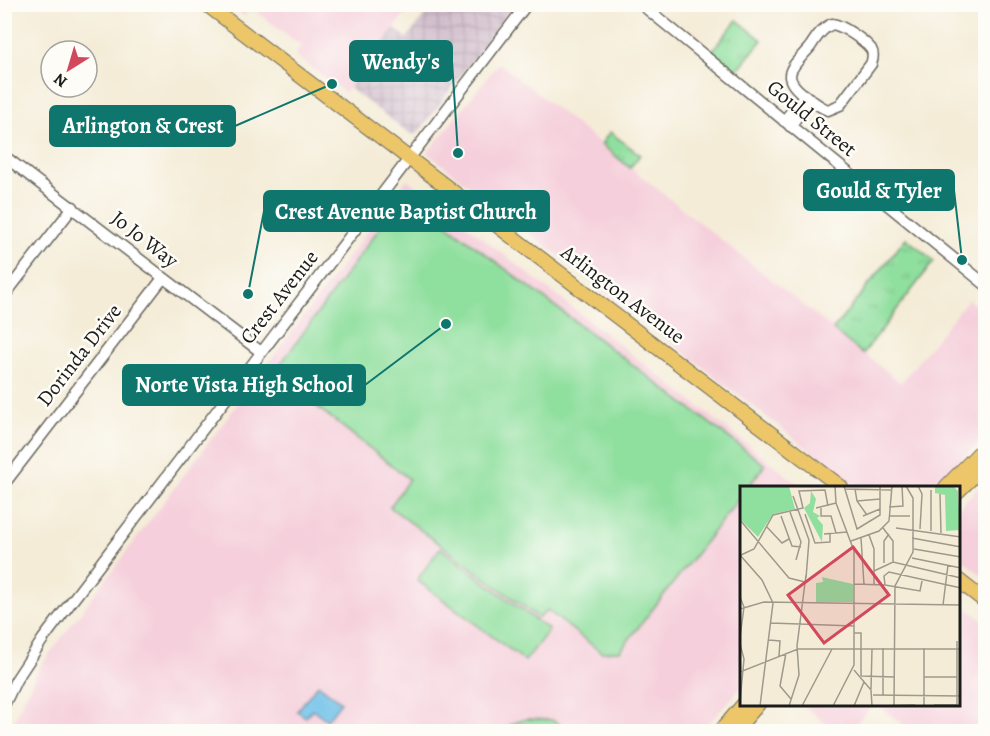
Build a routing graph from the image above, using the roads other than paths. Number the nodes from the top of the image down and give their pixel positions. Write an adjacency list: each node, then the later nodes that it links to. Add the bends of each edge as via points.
1 (206, 4): 7 (main road, Arlington Avenue)
2 (527, 4): 7 (street, Crest Avenue)
3 (641, 4): 5 (street, Gould Street)
4 (808, 97): 4 (street, via 793,85 793,68 825,27 842,26 871,50 871,64 840,105 831,110); 5 (street)
5 (787, 124): 10 (street, Gould Street)
6 (4, 156): 8 (street, Jo Jo Way)
7 (411, 159): 12 (street, Crest Avenue); 16 (main road, Arlington Avenue)
8 (73, 207): 9 (street, Jo Jo Way); 11 (street)
9 (163, 278): 12 (street, Jo Jo Way); 15 (street, Dorinda Drive)
10 (986, 285)
11 (4, 296)
12 (261, 352): 21 (street, Crest Avenue, via 43,639)
13 (986, 446): 17 (main road)
14 (986, 464): 18 (main road)
15 (4, 484)
16 (840, 486)
17 (947, 486)
18 (960, 489)
19 (960, 582): 20 (main road)
20 (986, 602)
21 (4, 705)
22 (743, 706): 24 (main road)
23 (757, 706): 25 (main road)
24 (720, 732)
25 (734, 732)

